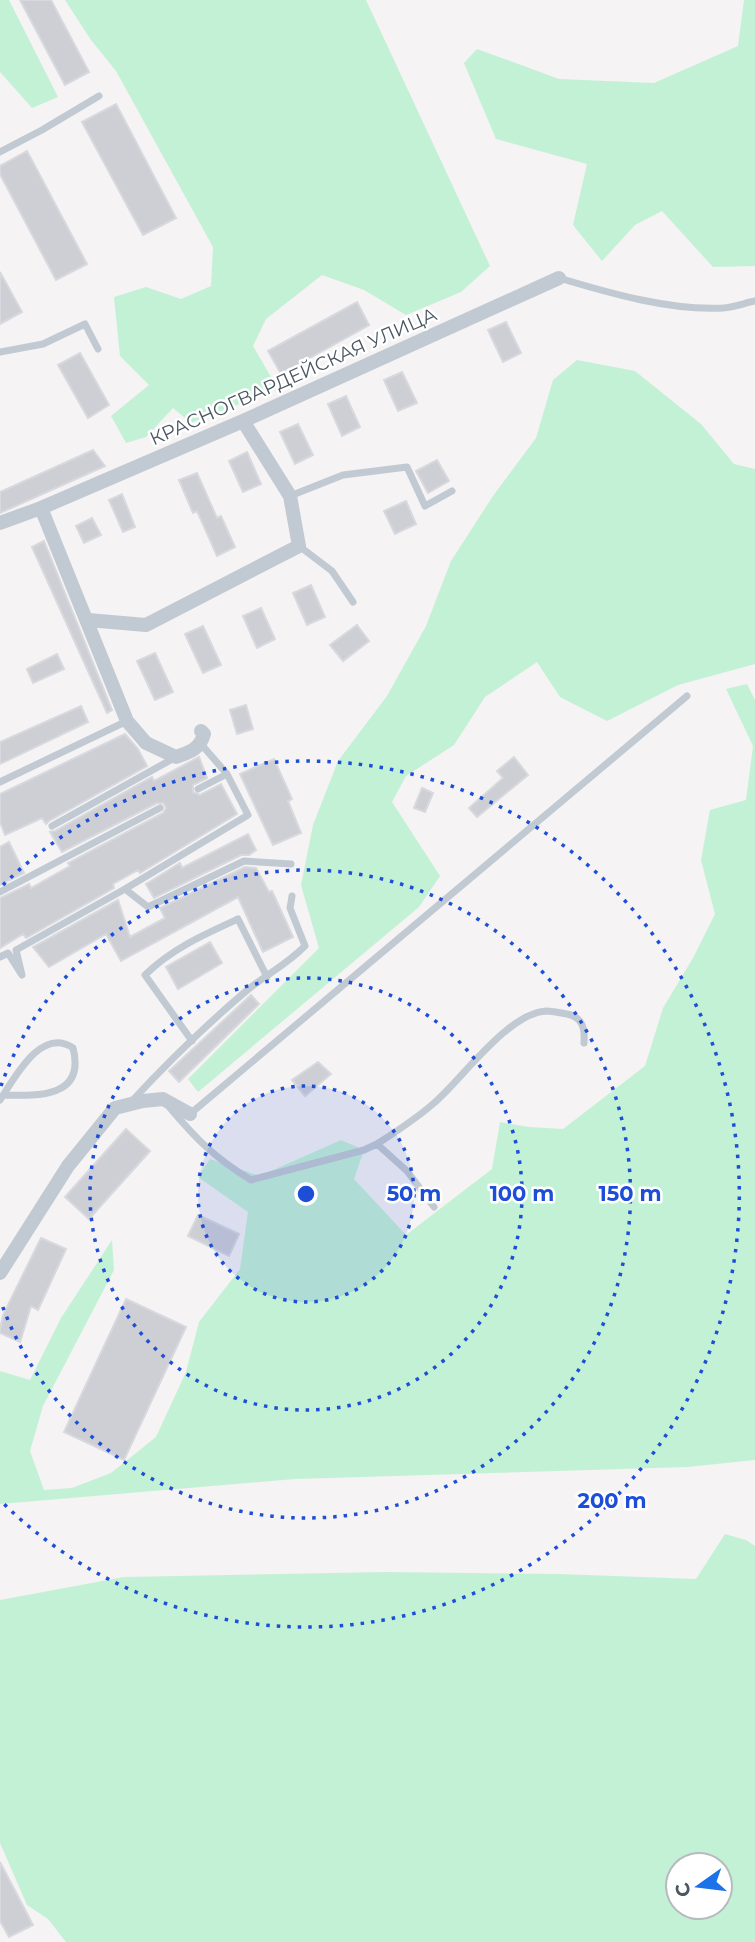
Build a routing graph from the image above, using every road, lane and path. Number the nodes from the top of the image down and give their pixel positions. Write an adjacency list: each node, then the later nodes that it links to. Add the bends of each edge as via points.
1 (99, 96): 2 (lane)
2 (0, 152)
3 (559, 278): 4 (lane, via 668,304 723,308); 7 (street, КРАСНОГВАРДЕЙСКАЯ УЛИЦА)
4 (755, 301)
5 (98, 349): 6 (lane, via 85,324 43,344)
6 (0, 352)
7 (243, 421): 9 (street); 10 (street, КРАСНОГВАРДЕЙСКАЯ УЛИЦА)
8 (452, 491): 9 (lane, via 425,506 407,467 342,475)
9 (290, 496): 12 (street)
10 (41, 508): 11 (street, КРАСНОГВАРДЕЙСКАЯ УЛИЦА); 14 (street)
11 (0, 523)
12 (299, 546): 13 (lane, via 332,571); 14 (street, via 146,625)
13 (353, 602)
14 (88, 620): 16 (street)
15 (687, 696): 35 (lane)
16 (127, 721): 18 (street, via 146,743); 20 (lane)
17 (201, 737): 18 (street, via 195,749); 19 (lane)
18 (176, 757): 23 (lane)
19 (227, 774): 21 (lane); 25 (lane, via 248,815)
20 (0, 782)
21 (198, 789)
22 (160, 808): 26 (lane)
23 (52, 826)
24 (291, 864): 25 (lane, via 244,861 148,907)
25 (125, 889): 28 (lane, via 16,950 22,975 8,953)
26 (0, 892)
27 (292, 897): 29 (lane, via 290,908 305,946)
28 (0, 957)
29 (267, 977): 30 (lane, via 246,990); 30 (lane, via 238,919 159,961 145,975)
30 (192, 1041): 34 (lane)
31 (584, 1043): 36 (lane, via 582,1024 575,1016 546,1011 530,1015 488,1046 418,1118)
32 (2, 1098): 32 (lane, via 41,1096 66,1086 74,1074 73,1048 54,1043 31,1054)
33 (163, 1099): 34 (street); 35 (street); 36 (lane, via 197,1141 251,1180)
34 (128, 1105): 38 (street, via 115,1108 68,1166)
35 (190, 1114)
36 (377, 1144): 37 (lane, via 407,1171)
37 (434, 1207)
38 (0, 1273)

